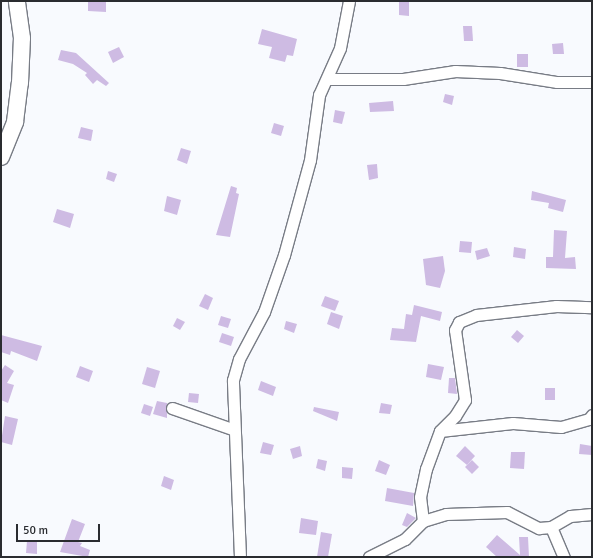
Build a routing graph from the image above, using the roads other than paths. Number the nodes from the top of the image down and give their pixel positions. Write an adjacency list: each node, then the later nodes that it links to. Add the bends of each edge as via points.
1 (17, 1): 5 (street, via 22,38 20,83 15,122)
2 (349, 1): 3 (street, via 340,48)
3 (328, 79): 4 (street, via 403,79 455,71 500,73 557,82); 9 (street, via 319,96 310,160 284,256 264,312 239,359 233,380)
4 (592, 82)
5 (1, 157)
6 (592, 307): 10 (street, via 556,306 463,318 455,330 465,400 455,416)
7 (172, 408): 9 (street)
8 (592, 415): 10 (street, via 589,419 561,427 513,423)
9 (232, 430): 14 (street)
10 (440, 431): 12 (street, via 420,497)
11 (592, 514): 13 (street, via 570,516)
12 (423, 521): 13 (street, via 459,512 494,511 506,512 532,526); 15 (street, via 405,539)
13 (552, 527): 16 (street)
14 (240, 557)
15 (369, 557)
16 (564, 557)

